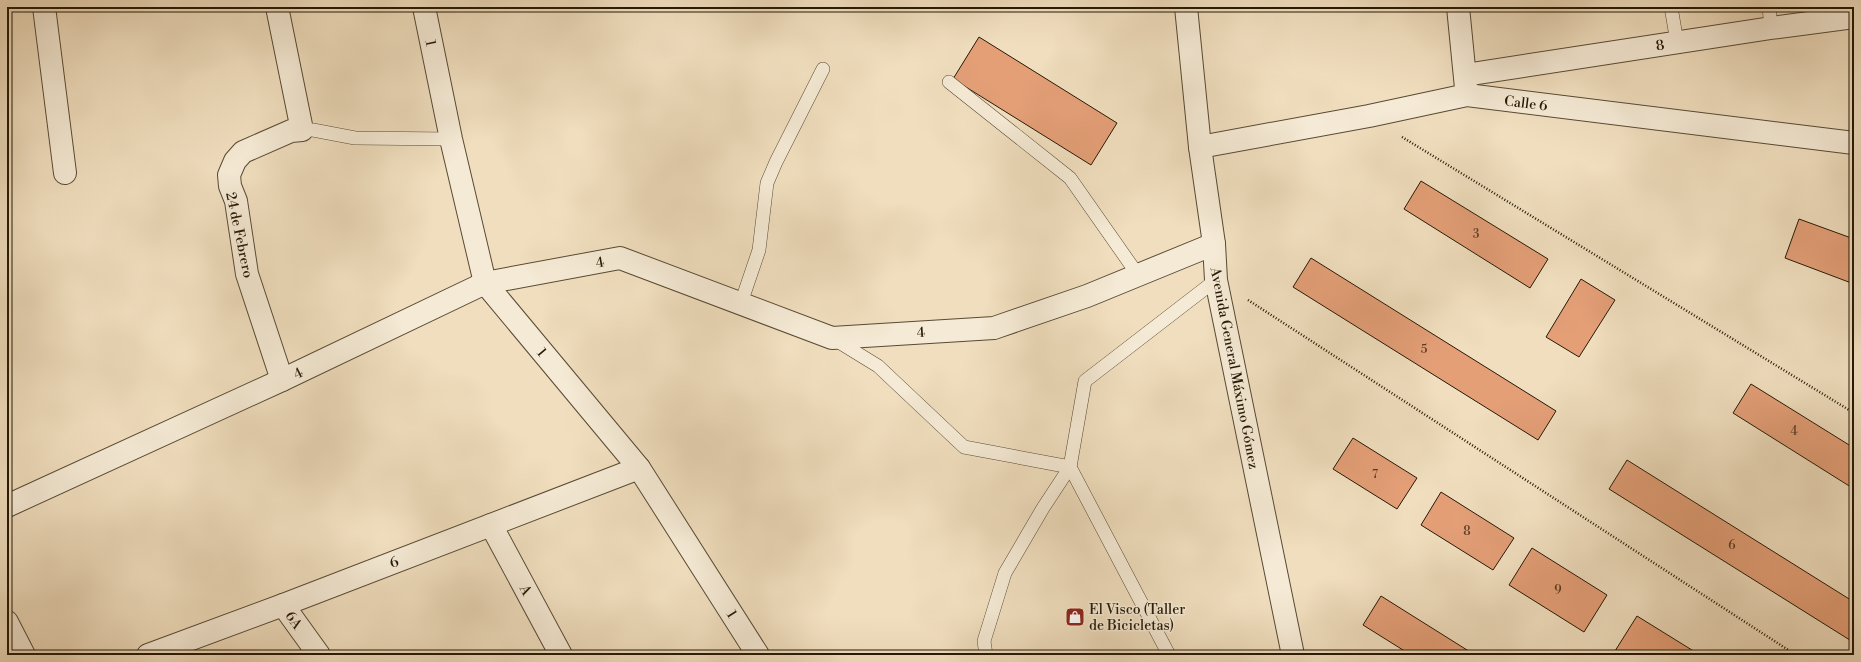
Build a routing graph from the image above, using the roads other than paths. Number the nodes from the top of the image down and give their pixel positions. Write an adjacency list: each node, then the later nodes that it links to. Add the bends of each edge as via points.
1 (44, 7): 17 (street)
2 (277, 7): 13 (street)
3 (424, 7): 14 (street, 1)
4 (1186, 7): 16 (street, Avenida General Máximo Gómez)
5 (1458, 7): 12 (street)
6 (1671, 7): 9 (lane)
7 (1770, 17): 8 (street, 8); 9 (street, 8)
8 (1854, 17)
9 (1677, 42): 12 (street, 8)
10 (823, 69): 22 (lane, via 767,183 759,250)
11 (949, 82): 19 (lane, via 1070,178)
12 (1466, 85): 15 (street, Calle 6); 16 (street, Calle 6, via 1368,116)
13 (302, 130): 14 (lane, via 355,138); 24 (street, 24 de Febrero, via 291,131 243,152 235,161 229,175 236,201 247,274)
14 (451, 139): 21 (street, 1)
15 (1854, 143)
16 (1200, 146): 18 (street, Avenida General Máximo Gómez)
17 (66, 173)
18 (1214, 244): 19 (street, 4); 20 (street, Avenida General Máximo Gómez)
19 (1138, 275): 23 (street, 4, via 994,328)
20 (1216, 280): 25 (lane, via 1085,380); 38 (street, Avenida General Máximo Gómez)
21 (485, 283): 22 (street, 4, via 620,258); 24 (street, 4); 26 (street, 1)
22 (741, 303): 23 (street, 4)
23 (832, 338): 25 (lane, via 878,366 964,447)
24 (282, 380): 27 (street, 4)
25 (1070, 467): 36 (lane, via 1005,573 984,641); 37 (lane)
26 (639, 468): 28 (street, 6); 35 (street, 1)
27 (7, 506)
28 (491, 525): 29 (street, 6); 34 (street, A)
29 (283, 605): 32 (street, 6); 33 (street, 6A)
30 (7, 622): 31 (street)
31 (24, 655)
32 (148, 655)
33 (319, 655)
34 (561, 655)
35 (758, 655)
36 (986, 655)
37 (1169, 655)
38 (1293, 655)

